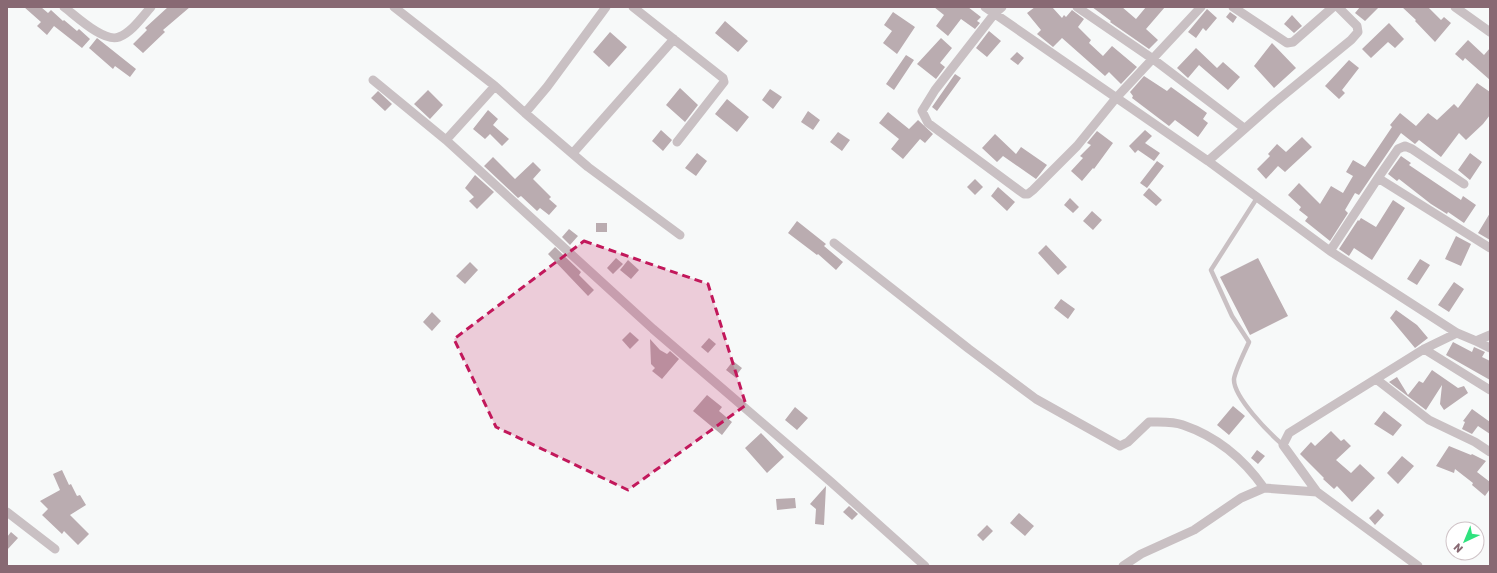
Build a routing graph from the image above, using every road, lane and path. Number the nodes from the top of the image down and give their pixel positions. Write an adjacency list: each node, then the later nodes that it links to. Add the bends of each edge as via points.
1 (64, 7): 2 (street, via 104,37 118,38)
2 (151, 7)
3 (394, 7): 19 (street)
4 (606, 7): 21 (street)
5 (633, 7): 16 (street)
6 (985, 7): 13 (street)
7 (1077, 7): 17 (street)
8 (1200, 7): 17 (street)
9 (1233, 7): 14 (street, via 1287,42 1293,42)
10 (1318, 7): 14 (street)
11 (1338, 7): 22 (street, via 1357,26 1358,32)
12 (1456, 7): 15 (street)
13 (998, 10): 20 (street); 20 (street, via 935,90 922,111 928,123 1024,194 1028,194 1077,146)
14 (1330, 10)
15 (1490, 32)
16 (674, 39): 24 (street, via 723,78 724,82); 25 (street)
17 (1153, 59): 20 (street); 22 (street)
18 (373, 80): 23 (street)
19 (495, 86): 21 (street); 23 (street)
20 (1116, 98): 26 (street)
21 (525, 113): 25 (street)
22 (1244, 128): 26 (street)
23 (446, 140): 47 (street, via 653,329 832,482)
24 (677, 142)
25 (573, 154): 30 (street)
26 (1208, 161): 29 (street)
27 (1378, 178): 28 (street, via 1398,150 1405,146); 32 (street); 33 (street)
28 (1464, 184)
29 (1257, 198): 33 (street); 41 (lane, via 1211,270 1232,316 1249,342 1234,380 1238,394 1270,434)
30 (680, 235)
31 (834, 243): 43 (street, via 1036,399 1120,446 1128,442 1149,422 1182,424 1223,445 1249,467)
32 (1490, 248)
33 (1330, 251): 34 (street)
34 (1457, 333): 36 (street); 38 (street)
35 (1490, 335): 36 (street)
36 (1476, 341): 37 (street)
37 (1490, 348)
38 (1424, 349): 39 (street); 40 (street)
39 (1376, 379): 41 (street, via 1289,433); 42 (street, via 1429,420)
40 (1490, 390)
41 (1283, 445): 44 (street)
42 (1490, 452)
43 (1264, 488): 44 (street); 48 (street, via 1241,498 1194,530 1141,554)
44 (1317, 492): 49 (street)
45 (7, 512): 46 (street)
46 (55, 549)
47 (925, 566)
48 (1123, 566)
49 (1418, 566)

